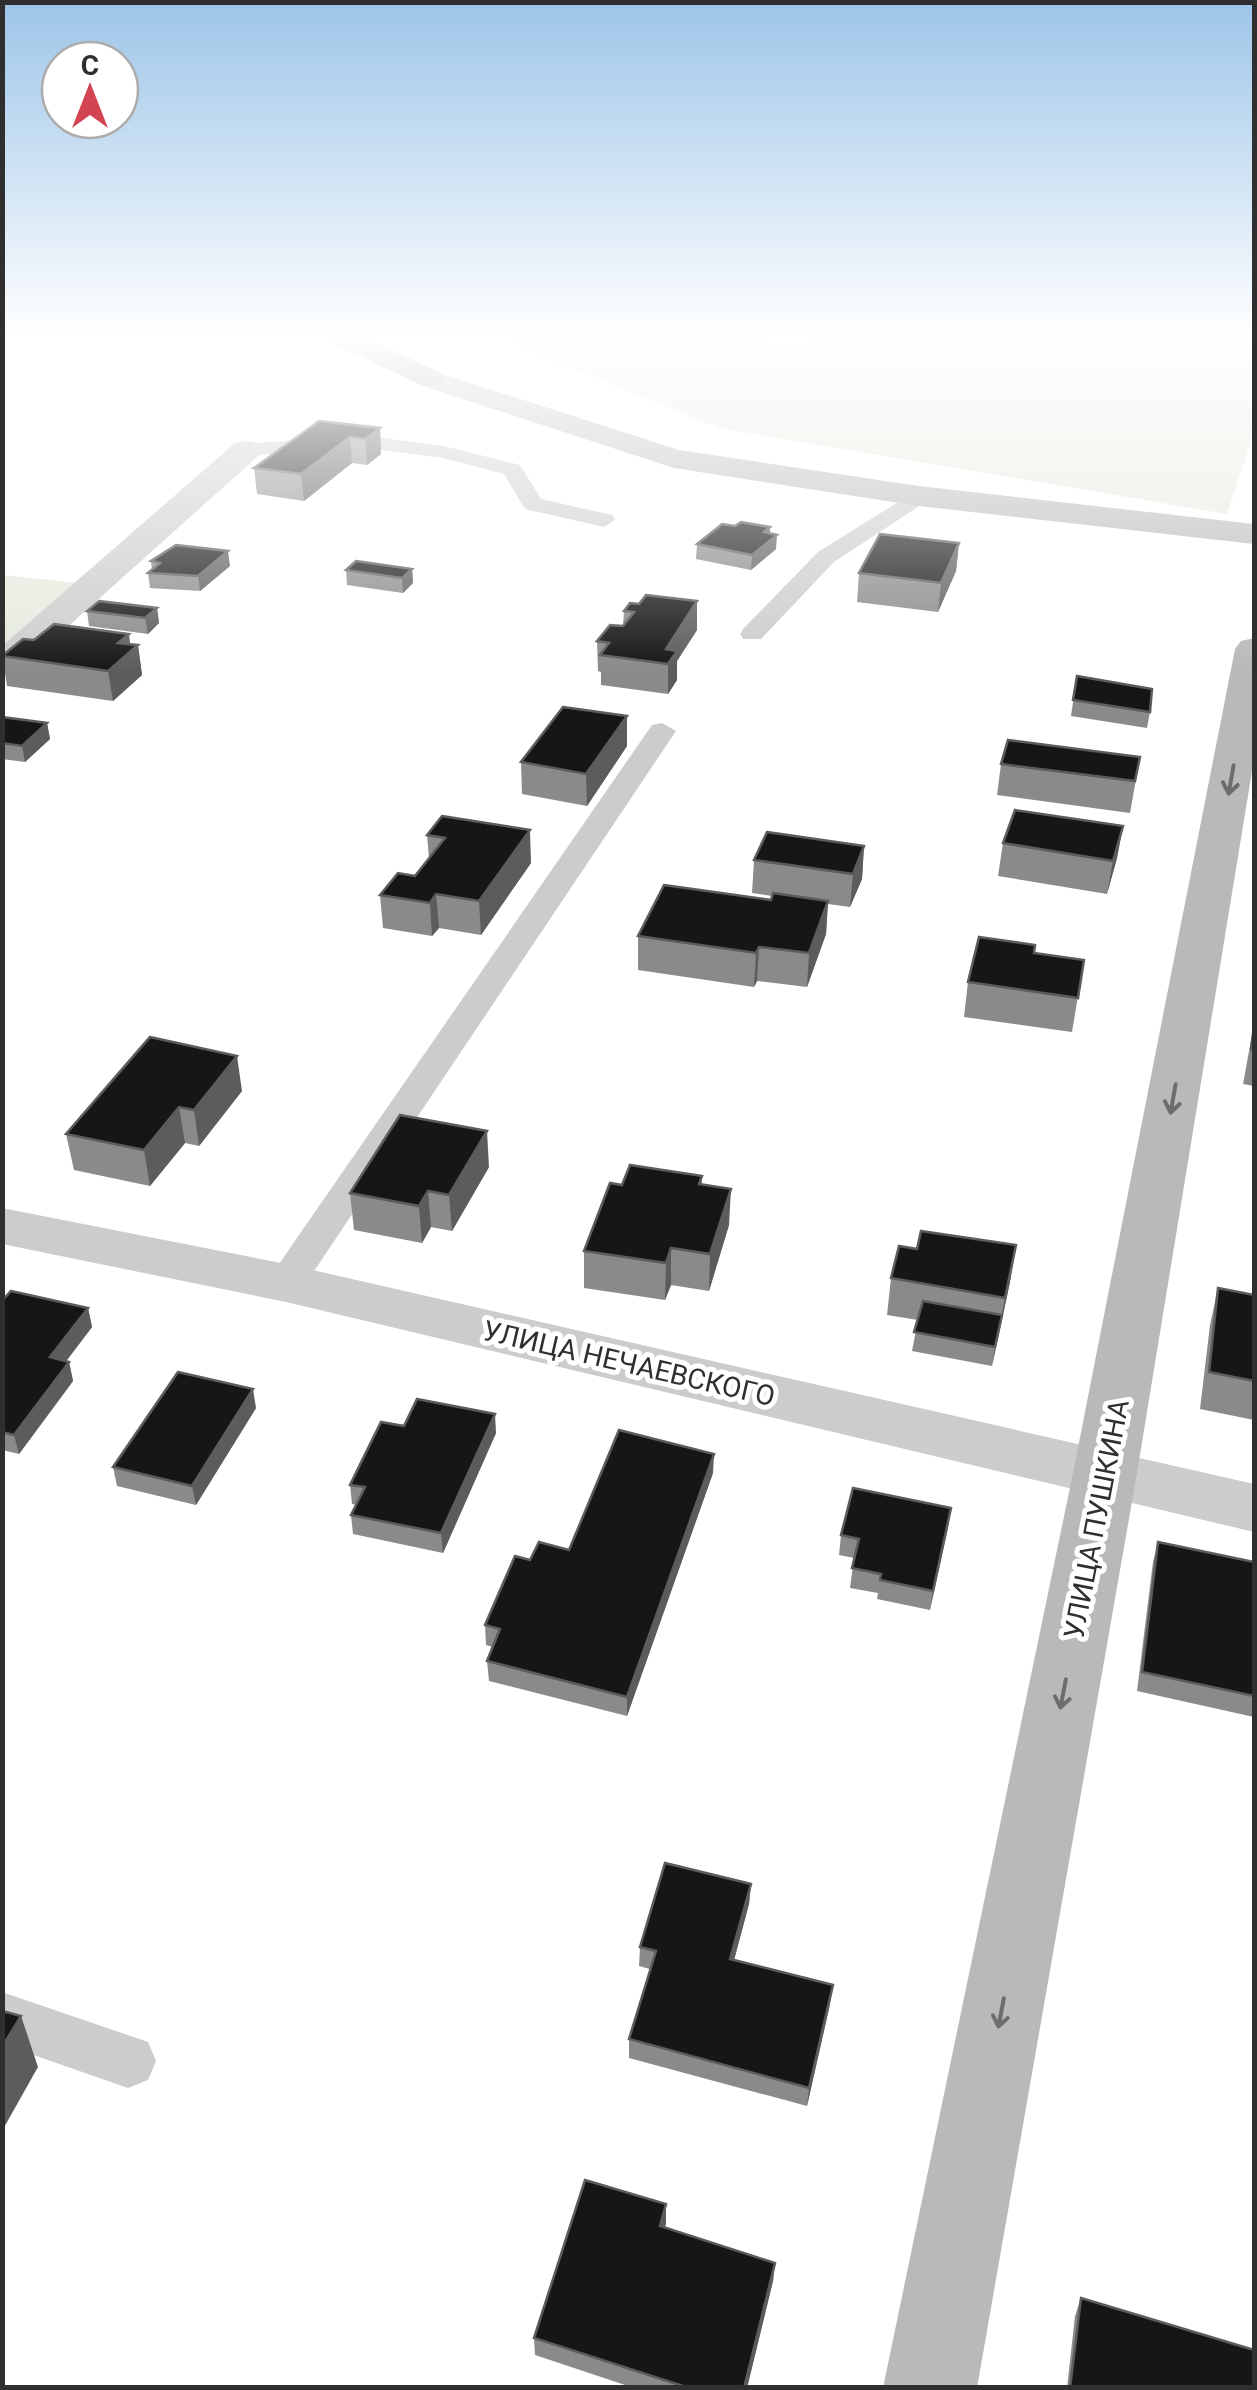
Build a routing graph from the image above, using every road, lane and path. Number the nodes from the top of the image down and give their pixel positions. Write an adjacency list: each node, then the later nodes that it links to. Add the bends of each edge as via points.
1 (265, 449): 4 (lane)
2 (418, 449): 6 (lane, via 512,470 533,504)
3 (642, 449): 5 (main road)
4 (246, 450): 10 (street)
5 (919, 496): 7 (main road); 8 (lane, via 826,557)
6 (604, 520)
7 (1254, 534)
8 (752, 634)
9 (1254, 649): 14 (main road, УЛИЦА ПУШКИНА, one-way to 14)
10 (2, 666)
11 (662, 732): 13 (lane)
12 (2, 1226): 13 (street, УЛИЦА НЕЧАЕВСКОГО)
13 (286, 1283): 14 (street, УЛИЦА НЕЧАЕВСКОГО)
14 (1105, 1473): 15 (street, УЛИЦА НЕЧАЕВСКОГО); 18 (main road, УЛИЦА ПУШКИНА, one-way to 18)
15 (1254, 1508)
16 (2, 2018): 17 (lane)
17 (128, 2062)
18 (930, 2388)

